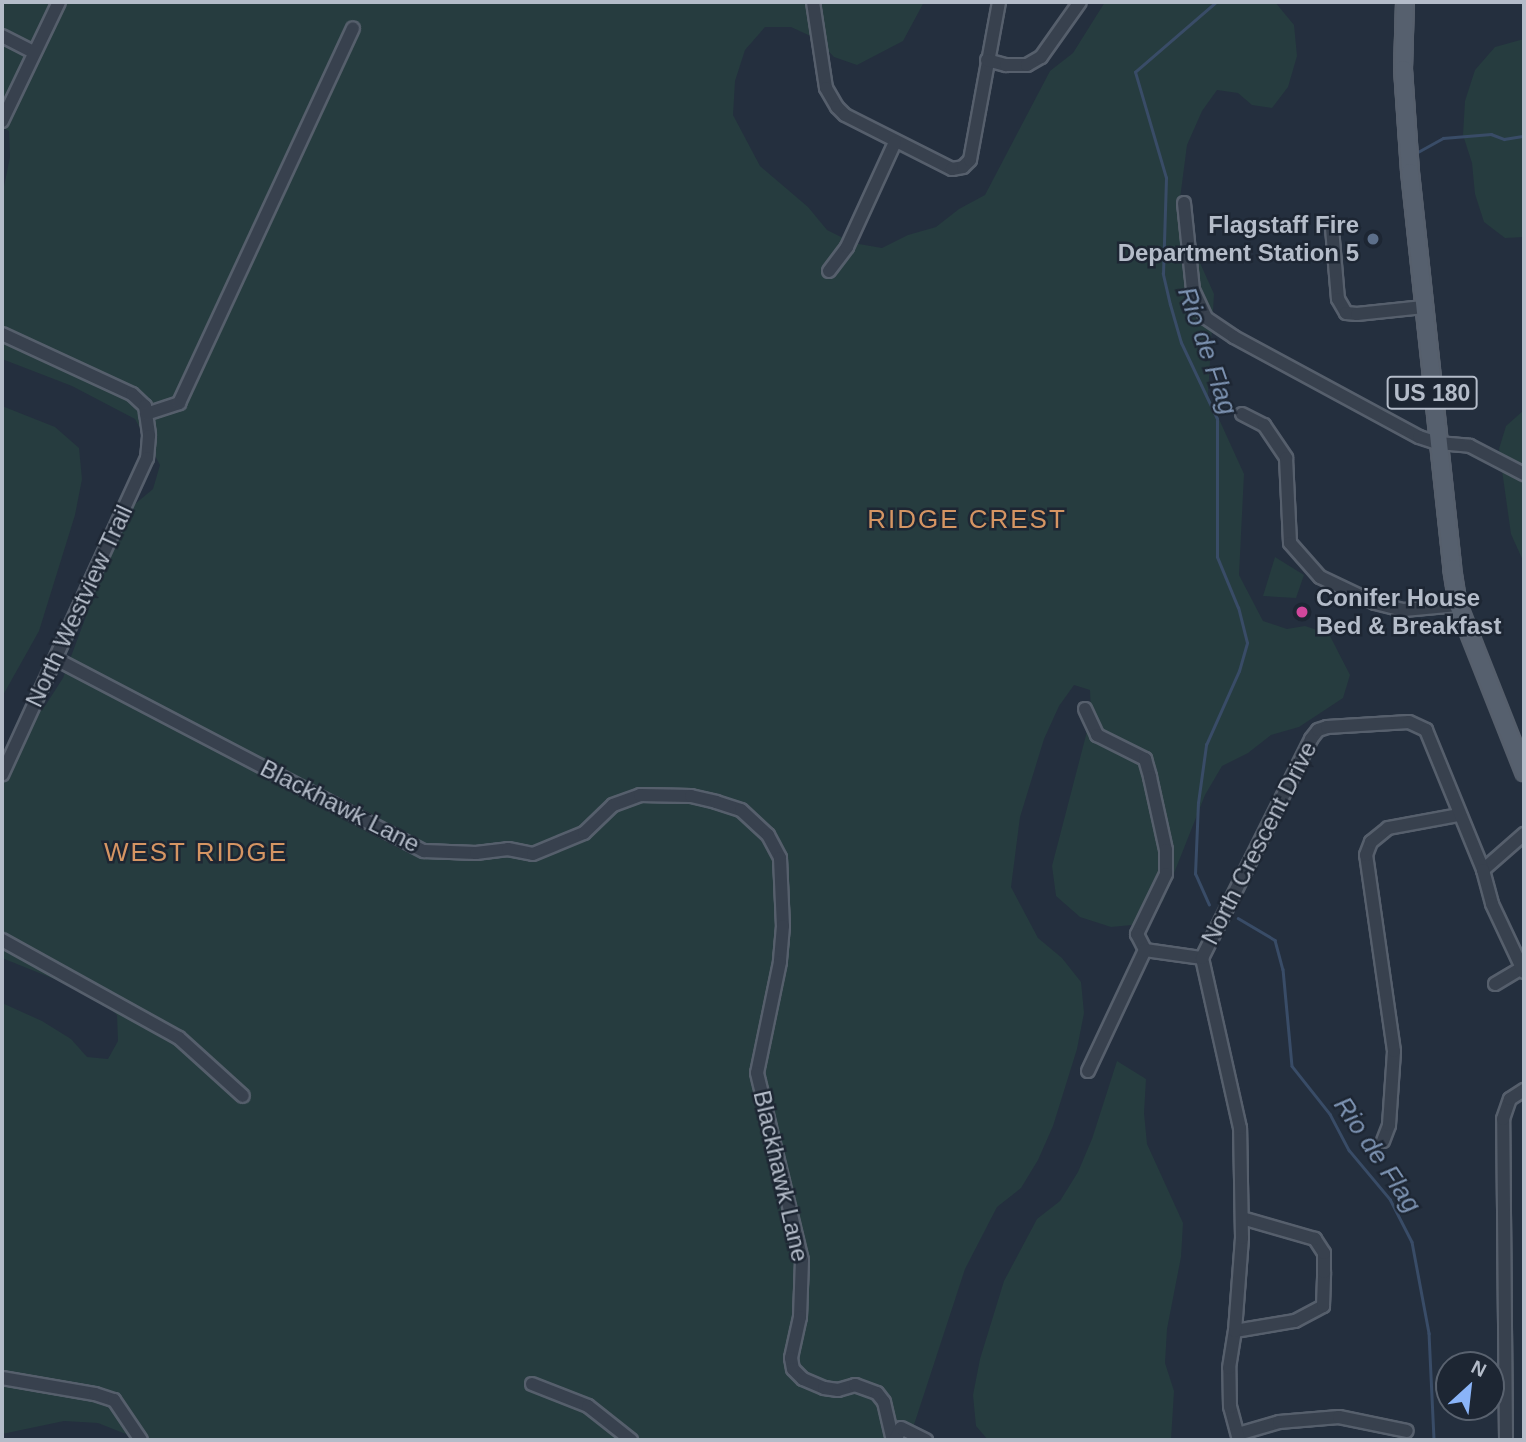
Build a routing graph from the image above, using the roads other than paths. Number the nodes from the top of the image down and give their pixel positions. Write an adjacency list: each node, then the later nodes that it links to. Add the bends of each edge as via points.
1 (59, 2): 8 (street)
2 (813, 2): 11 (street, via 829,98 845,115)
3 (999, 2): 9 (street)
4 (1080, 2): 9 (street, via 1041,57 1027,65)
5 (1405, 2): 15 (main road, US 180, via 1409,172)
6 (353, 28): 17 (street, via 179,403)
7 (2, 36): 8 (street)
8 (34, 52): 10 (street)
9 (987, 60): 11 (street, via 972,150 963,167 952,169)
10 (2, 121)
11 (895, 142): 14 (street, via 847,247)
12 (1184, 203): 19 (street, via 1193,290 1206,318 1396,425)
13 (1332, 228): 15 (street, via 1338,299 1346,313)
14 (829, 271)
15 (1424, 307): 19 (main road, US 180)
16 (2, 334): 17 (street, via 132,394 145,406)
17 (146, 414): 22 (street, North Westview Trail, via 147,458)
18 (1242, 414): 21 (street, via 1264,425 1286,458 1290,543 1320,576 1375,603 1404,610)
19 (1438, 443): 20 (street, via 1470,446); 21 (main road, US 180)
20 (1524, 474)
21 (1458, 605): 24 (main road, US 180)
22 (56, 659): 25 (street, North Westview Trail); 43 (street, Blackhawk Lane, via 424,851 508,849 533,854 584,833 613,805 640,795 691,796 741,810 768,835 780,859 780,962 757,1073 802,1260 793,1369 803,1380 824,1388 855,1385 877,1393)
23 (1085, 709): 30 (street, via 1097,735 1145,760 1150,777 1166,850 1166,874 1137,934)
24 (1524, 772)
25 (2, 774)
26 (1459, 815): 28 (street); 31 (street, North Crescent Drive, via 1426,730 1409,722 1318,730); 37 (street, via 1388,828 1371,842 1366,855 1394,1051 1389,1125)
27 (1524, 835): 28 (street)
28 (1483, 870): 32 (street, via 1492,904)
29 (2, 940): 36 (street, via 178,1038)
30 (1145, 950): 31 (street); 34 (street)
31 (1202, 958): 38 (street, North Crescent Drive, via 1240,1128)
32 (1523, 970): 33 (street)
33 (1495, 984)
34 (1088, 1070)
35 (1524, 1090): 48 (street, via 1510,1099 1503,1119)
36 (243, 1097)
37 (1382, 1141)
38 (1242, 1218): 39 (street, North Crescent Drive); 39 (street, via 1315,1240 1324,1253 1324,1283 1322,1306 1295,1321)
39 (1236, 1331): 44 (street, North Crescent Drive, via 1229,1368 1230,1408)
40 (2, 1378): 45 (street, via 114,1400)
41 (533, 1384): 46 (street, via 588,1406)
42 (1407, 1431): 44 (street, via 1339,1417 1279,1422)
43 (896, 1436): 47 (street)
44 (1238, 1437)
45 (141, 1440)
46 (631, 1440)
47 (926, 1440)
48 (1506, 1440)

